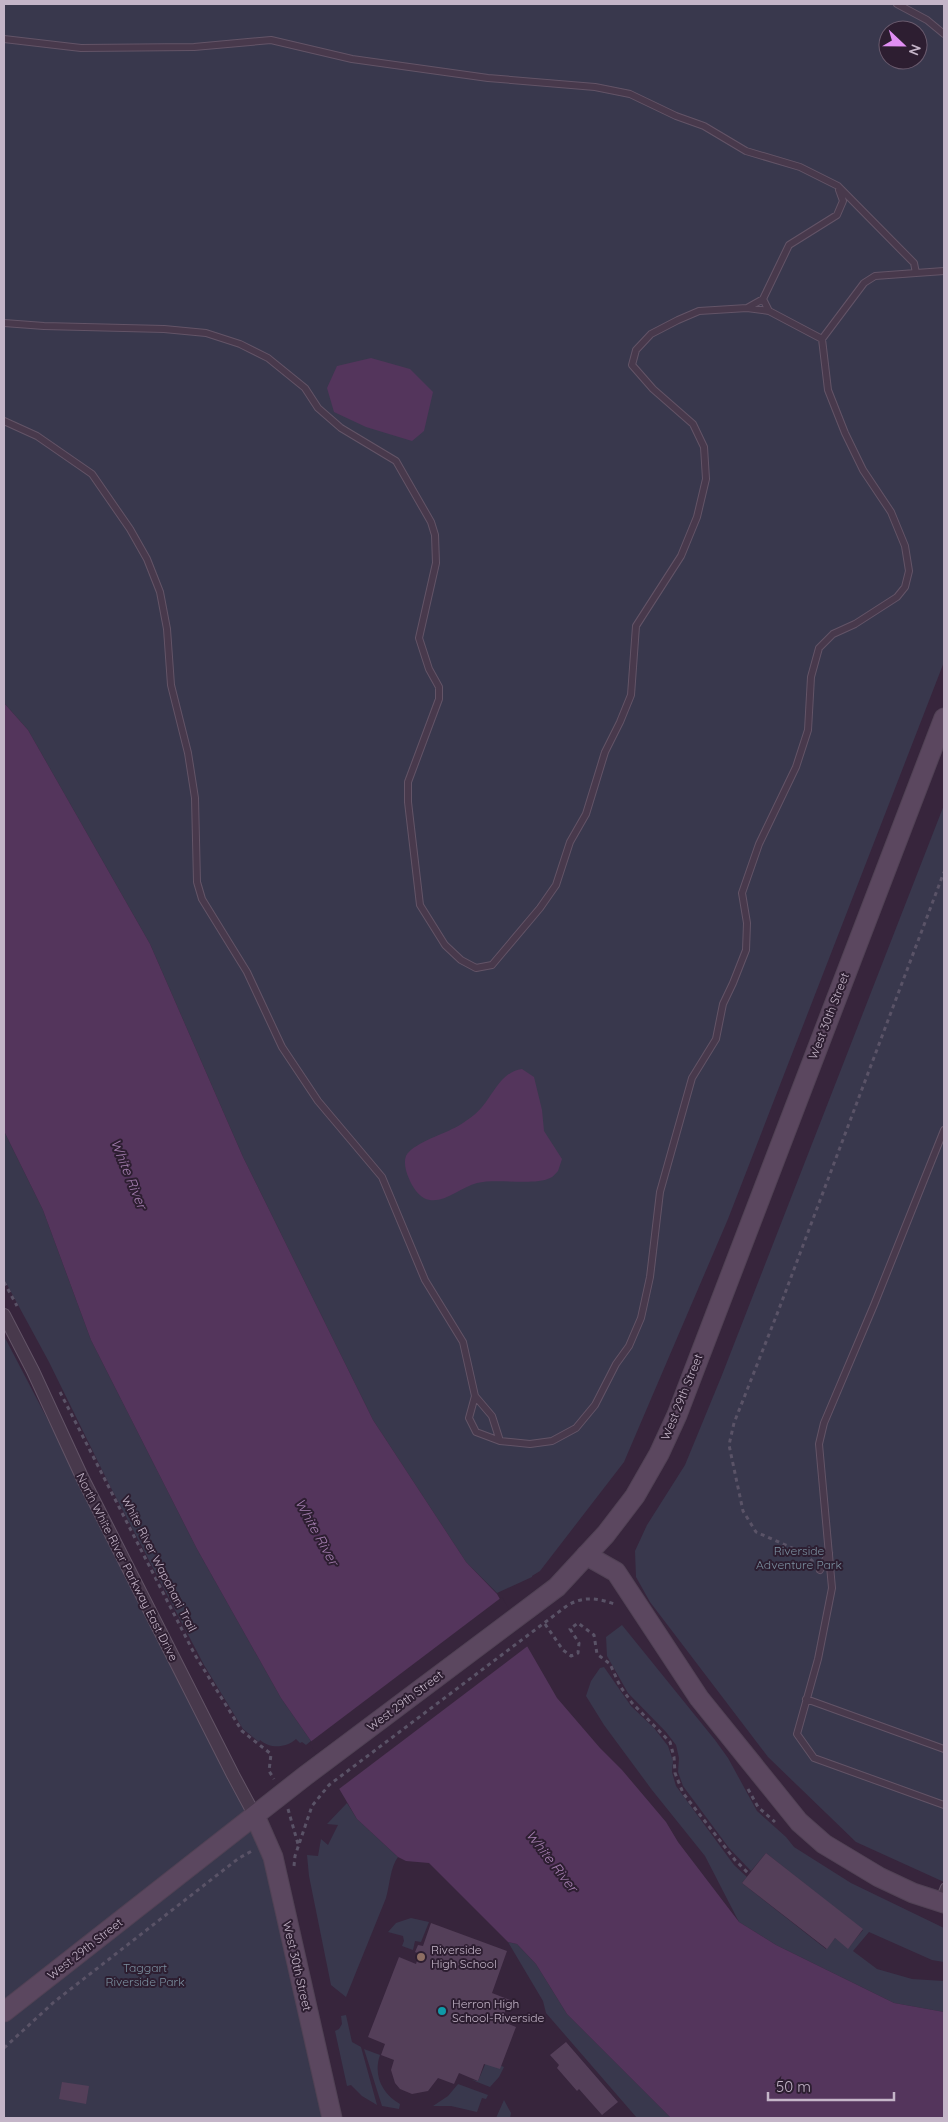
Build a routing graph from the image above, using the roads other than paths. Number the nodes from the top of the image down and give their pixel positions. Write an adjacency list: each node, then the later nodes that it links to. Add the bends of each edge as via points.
1 (897, 4): 2 (lane, via 927,20)
2 (944, 34)
3 (4, 39): 4 (lane, via 81,48 194,46 271,40 352,59 488,78 595,87 630,94 704,126 746,151 800,167)
4 (838, 186): 5 (lane); 6 (lane)
5 (842, 201): 6 (lane); 9 (lane, via 837,216 789,245)
6 (851, 201): 8 (lane, via 914,263)
7 (944, 271): 8 (lane)
8 (916, 273): 13 (lane, via 875,276 864,283)
9 (763, 299): 10 (lane); 11 (lane)
10 (746, 308): 11 (lane); 12 (lane, via 699,311 651,334 636,350 632,365 653,389 694,424 704,447 706,479 697,517 681,556 636,626 631,695 605,752 586,814 570,842 556,885 492,965 476,968 461,960 445,945 420,905 408,782 439,699 439,687 429,669 420,638 436,564 435,535 431,522 396,461 341,428 318,408 305,388 268,358 240,344 206,333 164,329)
11 (769, 312): 13 (lane)
12 (4, 323)
13 (822, 339): 20 (lane, via 828,390 845,433 863,470 891,512 905,546 909,571 905,587 897,597 833,634 818,648 811,677 808,730 796,768 759,844 742,894 747,922 746,950 723,1004 716,1039 692,1078 660,1192 641,1318 629,1346 595,1405 576,1428 552,1441 530,1444)
14 (4, 421): 19 (lane, via 36,436 92,474 147,559 160,592 167,629 171,685 195,798 197,882 202,899 247,972 282,1047 318,1101 382,1177 425,1280 463,1342)
15 (944, 718): 17 (main road, West 30th Street)
16 (944, 1130): 21 (lane, via 824,1423 819,1444)
17 (714, 1314): 22 (main road, West 29th Street, via 677,1416 659,1454 635,1496)
18 (4, 1315): 27 (street, North White River Parkway East Drive, via 82,1477)
19 (475, 1396): 20 (lane, via 492,1416); 20 (lane, via 469,1418 476,1432)
20 (500, 1441)
21 (829, 1552): 23 (lane); 24 (lane, via 832,1588 818,1659)
22 (586, 1555): 27 (main road, West 29th Street, via 557,1587); 28 (main road, via 616,1572 699,1698 799,1822 824,1844 878,1877 913,1893)
23 (820, 1570)
24 (806, 1699): 25 (lane); 26 (lane, via 797,1734 814,1758)
25 (944, 1749)
26 (944, 1805)
27 (255, 1816): 29 (main road, West 29th Street); 30 (main road, West 30th Street, via 272,1857)
28 (942, 1897)
29 (4, 2012)
30 (332, 2118)

